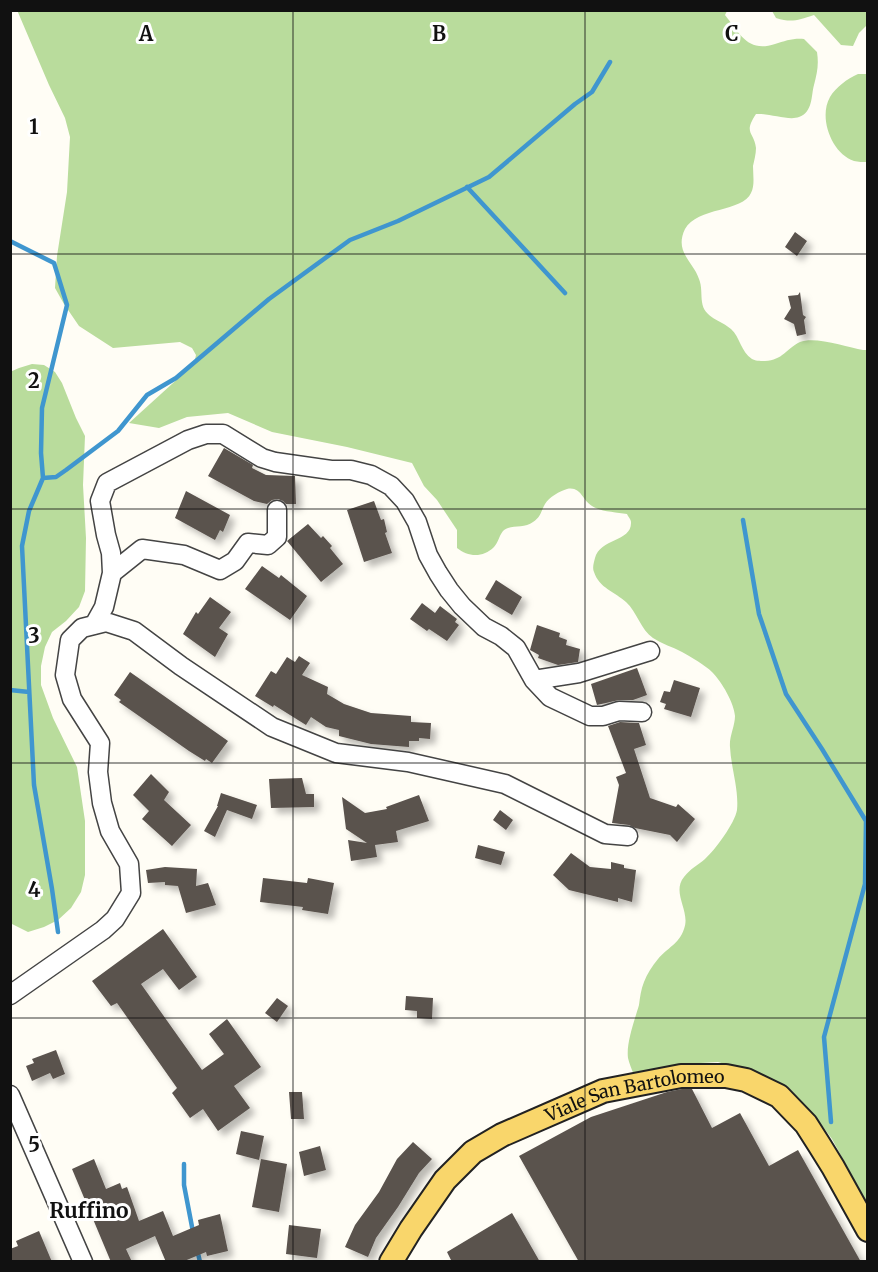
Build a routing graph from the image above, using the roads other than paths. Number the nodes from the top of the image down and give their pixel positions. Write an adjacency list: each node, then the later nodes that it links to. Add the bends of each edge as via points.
1 (277, 510): 2 (street, via 277,537 268,545 248,543 235,561 220,570 184,555 142,549)
2 (112, 573): 3 (street, via 104,607); 5 (street, via 100,501 107,483 188,440 223,434 262,459 351,470 391,486 417,522 428,555 449,590 484,627 516,648)
3 (94, 625): 7 (street, via 105,622 134,631 272,727 336,753 408,762 505,784 605,834); 8 (street, via 82,628 70,640 65,675 72,699 100,743 102,803 110,831 129,864 131,893 103,930)
4 (650, 651): 5 (street, via 579,673)
5 (534, 680): 6 (street, via 550,697 590,716)
6 (642, 712)
7 (627, 836)
8 (10, 995)
9 (10, 1095): 11 (street)
10 (867, 1230): 12 (main road, Viale San Bartolomeo, via 806,1124 779,1096 746,1080 681,1076 603,1091 502,1135 473,1152 445,1180)
11 (83, 1262)
12 (391, 1262)

